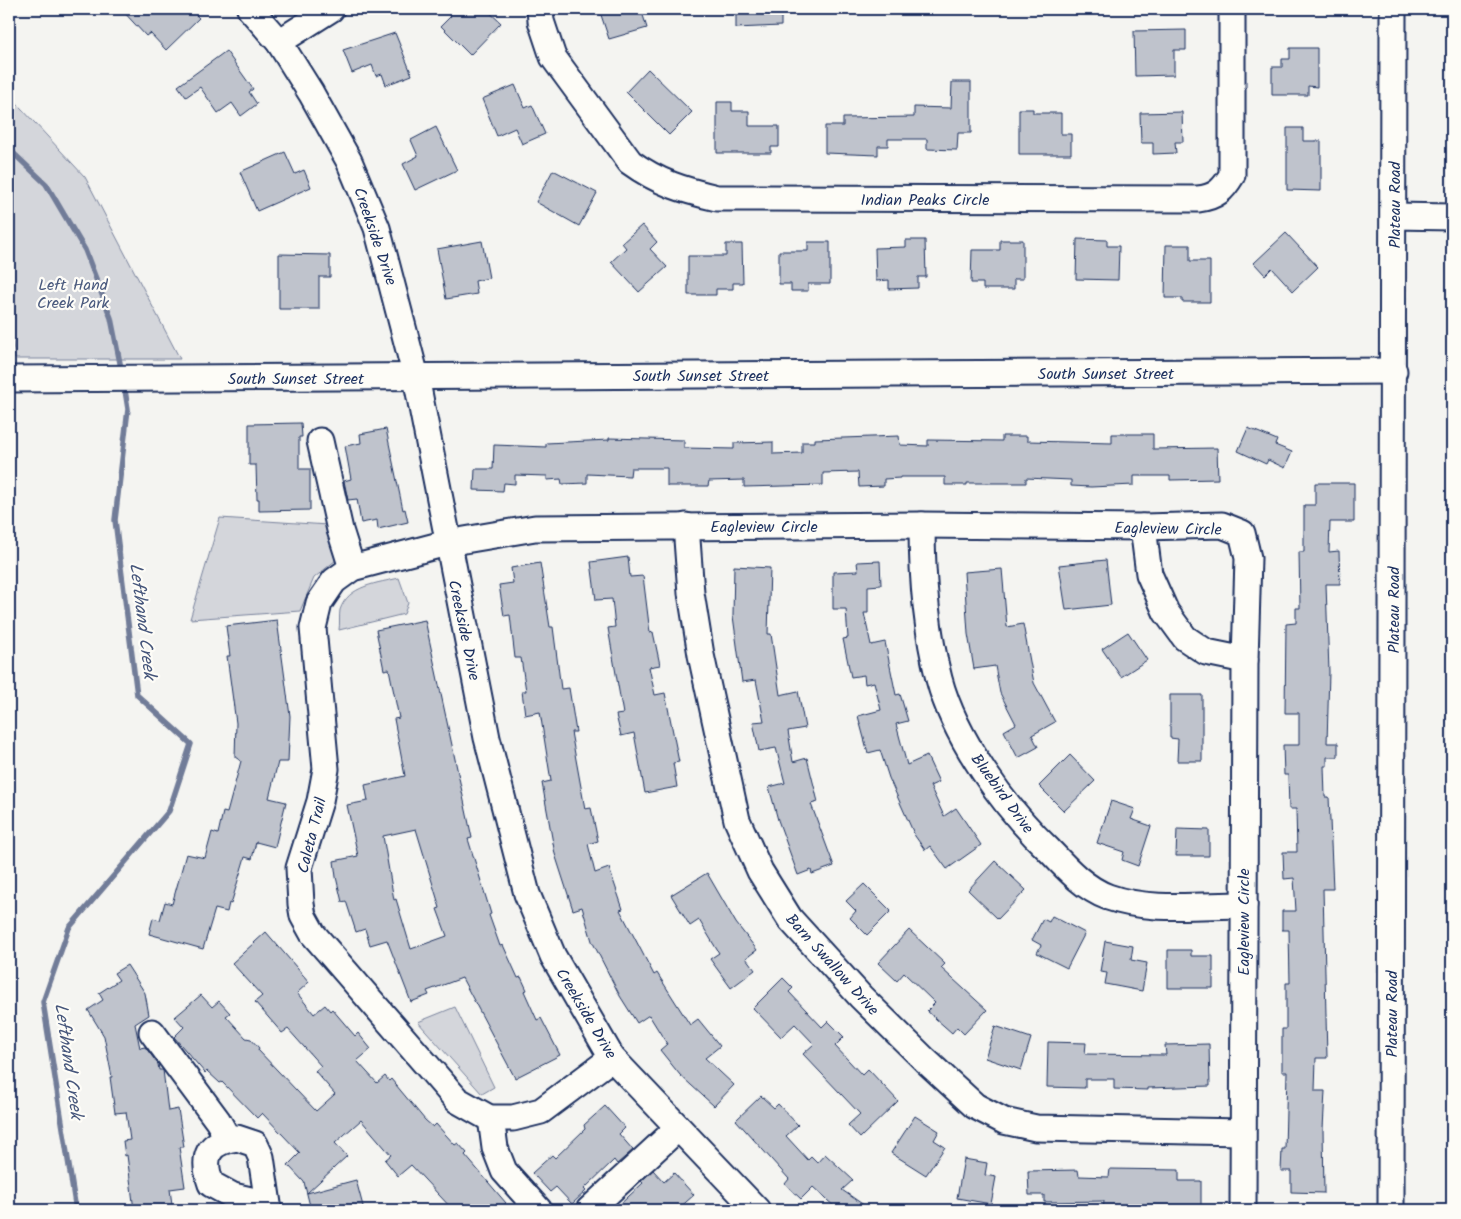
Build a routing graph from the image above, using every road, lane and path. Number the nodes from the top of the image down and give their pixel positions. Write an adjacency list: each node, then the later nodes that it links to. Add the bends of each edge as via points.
1 (250, 9): 6 (street, Creekside Drive)
2 (331, 9): 6 (street)
3 (540, 9): 4 (street, Indian Peaks Circle, via 553,57 630,162 647,175 676,189 717,198 1198,199 1212,197 1224,188 1232,175)
4 (1232, 9)
5 (1394, 9): 7 (street, Plateau Road)
6 (279, 42): 10 (street, Creekside Drive, via 350,161 377,228)
7 (1394, 216): 8 (street); 9 (street, Plateau Road)
8 (1452, 217)
9 (1394, 371): 10 (street, South Sunset Street); 31 (street, Plateau Road)
10 (416, 377): 11 (street, South Sunset Street); 16 (street, Creekside Drive)
11 (9, 379)
12 (320, 441): 17 (street)
13 (922, 525): 14 (street, Eagleview Circle); 15 (street, Eagleview Circle); 19 (street, Bluebird Drive, via 927,620 940,680 957,725 990,780 1033,835 1080,881 1106,896 1137,905)
14 (686, 526): 16 (street, Eagleview Circle, via 535,528); 24 (street, Barn Swallow Drive, via 691,593 701,655 737,820 760,871 796,926 925,1060 975,1106 1004,1121 1036,1128)
15 (1143, 527): 18 (street, via 1149,574 1166,612 1185,638 1206,652); 18 (street, Eagleview Circle, via 1222,525 1242,533 1248,558)
16 (447, 543): 17 (street, Caleta Trail); 21 (street, Creekside Drive, via 486,732 527,894 553,956)
17 (352, 568): 22 (street, Caleta Trail, via 334,581 319,603 313,628 326,769 320,801 299,868 303,916 313,934 457,1100)
18 (1245, 660): 19 (street, Eagleview Circle)
19 (1244, 905): 24 (street, Eagleview Circle)
20 (152, 1032): 25 (street)
21 (612, 1058): 22 (street, Caleta Trail, via 541,1111 513,1118); 23 (street, Creekside Drive)
22 (491, 1118): 28 (street, via 498,1160)
23 (678, 1128): 27 (street, Creekside Drive); 29 (street)
24 (1242, 1132): 30 (street, Eagleview Circle)
25 (228, 1139): 26 (street, via 237,1138 255,1144 261,1157); 26 (street, via 221,1140 210,1150 205,1167 210,1184 233,1196)
26 (271, 1207)
27 (748, 1207)
28 (539, 1210)
29 (589, 1210)
30 (1243, 1210)
31 (1391, 1210)

